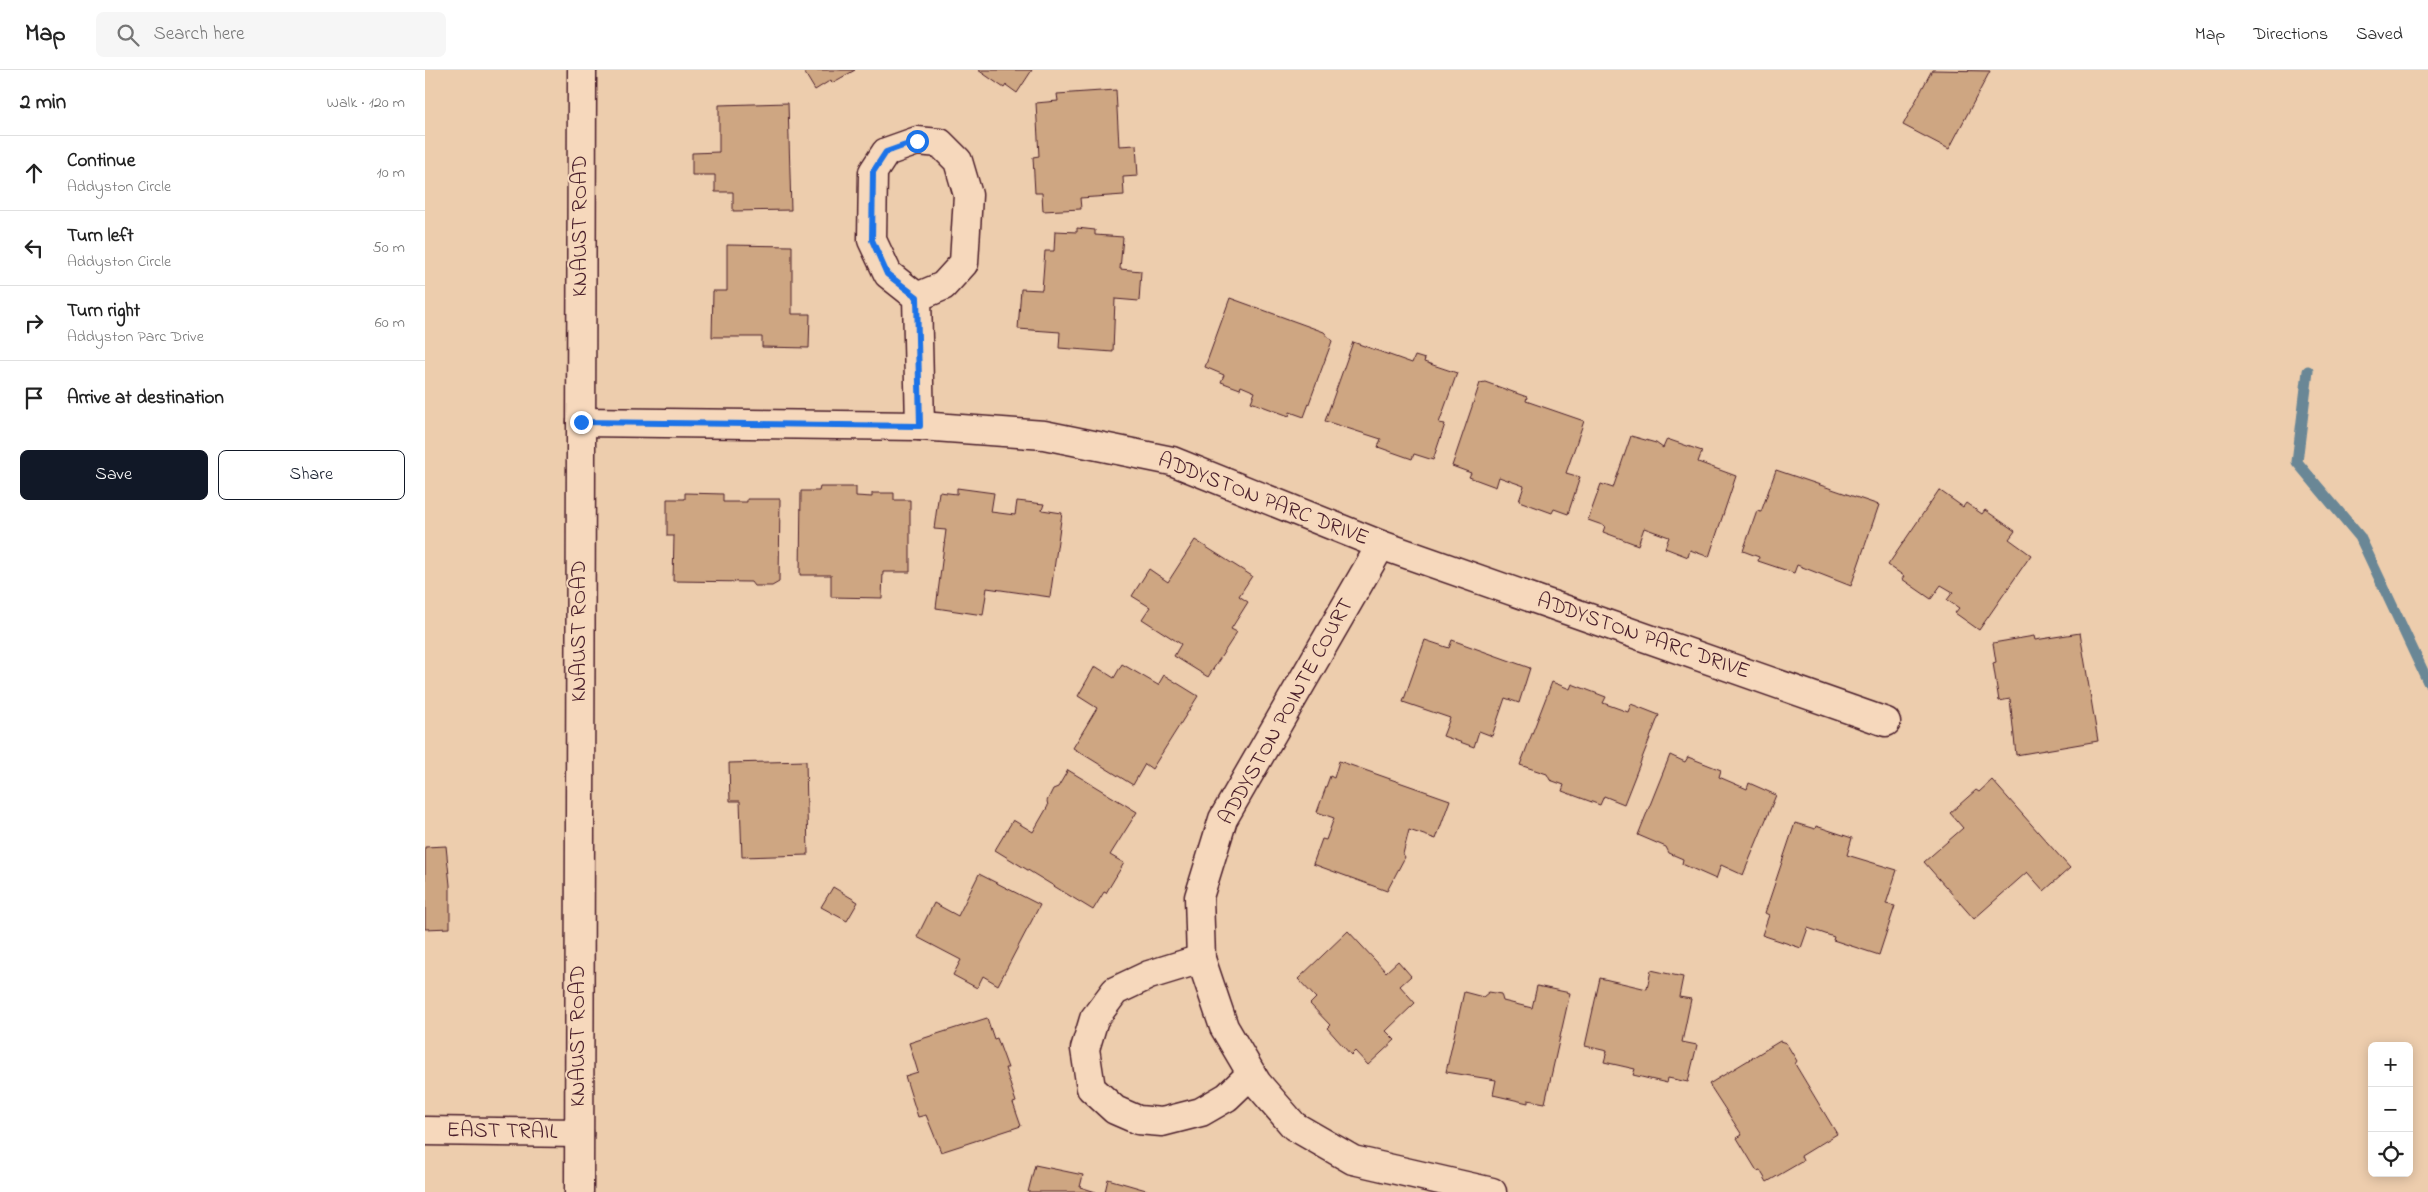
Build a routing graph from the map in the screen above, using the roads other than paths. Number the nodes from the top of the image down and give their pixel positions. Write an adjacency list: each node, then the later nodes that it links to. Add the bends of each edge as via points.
1 (582, 70): 3 (street, KNAUST ROAD)
2 (917, 297): 2 (street, via 887,274 872,240 873,172 886,152 917,141 939,143 958,161 968,195 964,263 943,286); 4 (street)
3 (581, 422): 4 (street, ADDYSTON PARC DRIVE); 10 (street, KNAUST ROAD)
4 (920, 426): 5 (street, ADDYSTON PARC DRIVE, via 1044,435 1172,461)
5 (1381, 545): 6 (street, ADDYSTON PARC DRIVE); 7 (street, ADDYSTON POINTE COURT, via 1223,819 1199,897)
6 (1886, 722)
7 (1201, 958): 8 (street, ADDYSTON POINTE COURT, via 1224,1027); 8 (street, via 1149,975 1115,991 1093,1019 1085,1049 1091,1088 1115,1110 1138,1120 1162,1122 1201,1112 1227,1097)
8 (1251, 1074): 12 (street, ADDYSTON POINTE COURT, via 1294,1126 1353,1160)
9 (425, 1131): 10 (street, EAST TRAIL)
10 (579, 1133): 11 (street, KNAUST ROAD)
11 (579, 1192)
12 (1492, 1192)

